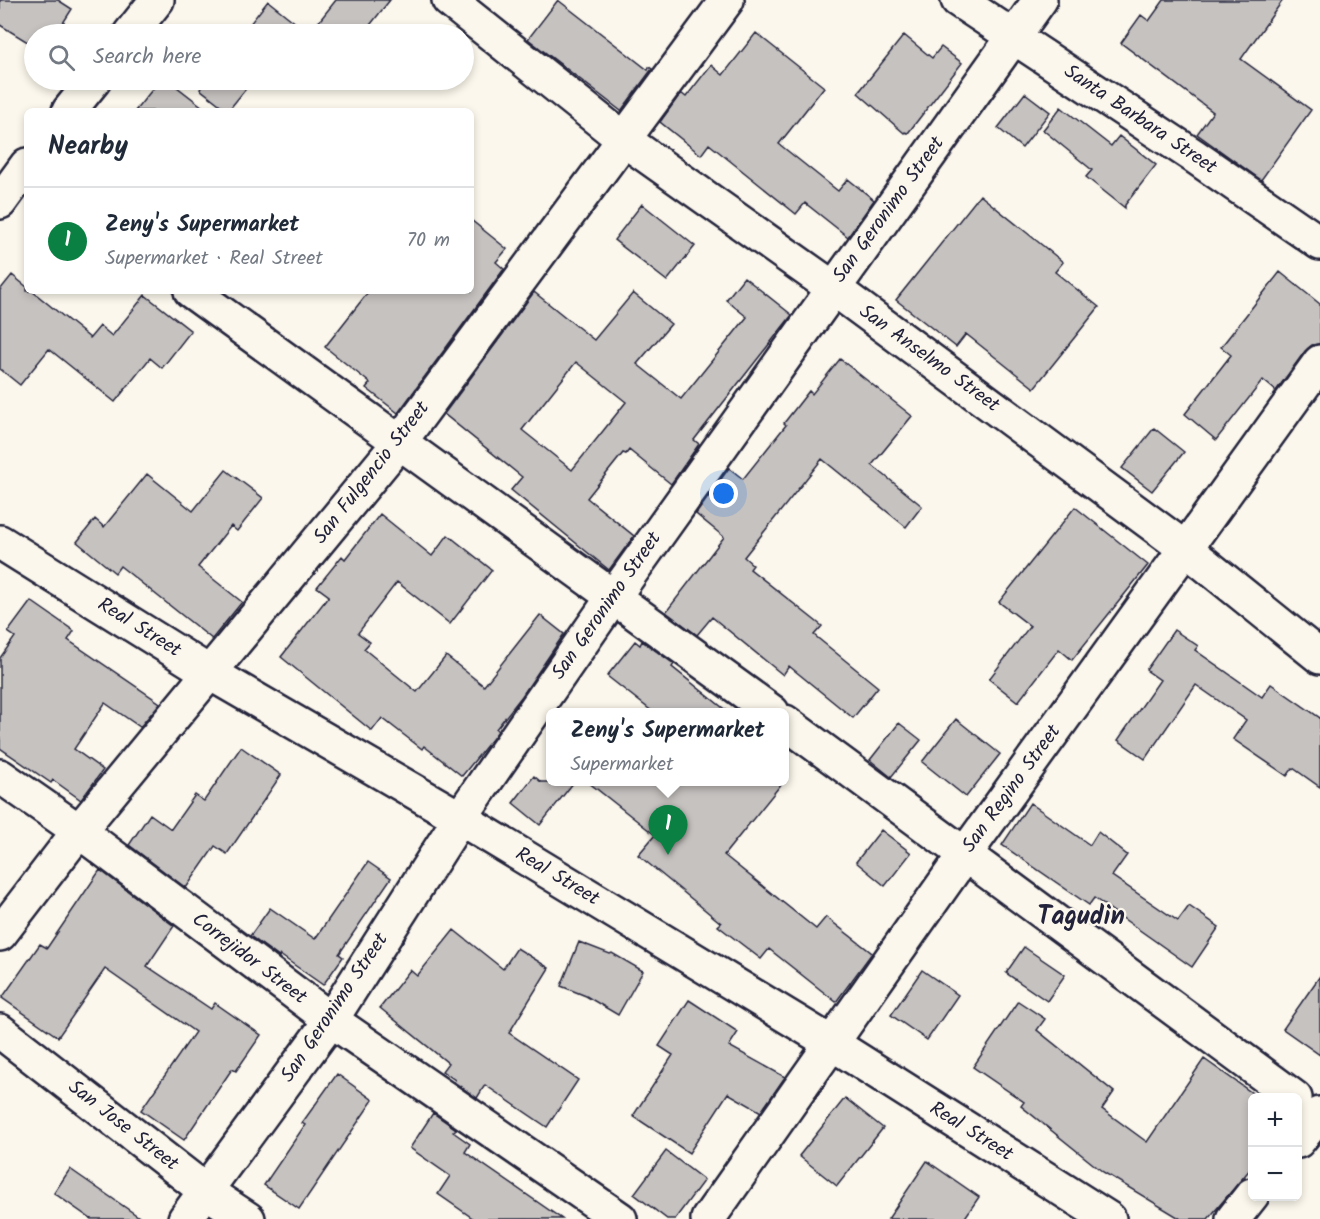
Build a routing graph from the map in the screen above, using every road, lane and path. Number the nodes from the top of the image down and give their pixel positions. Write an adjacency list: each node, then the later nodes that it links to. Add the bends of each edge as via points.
1 (157, 0): 6 (main road)
2 (449, 0): 10 (main road, San Anselmo Street)
3 (728, 0): 10 (main road, San Fulgencio Street)
4 (957, 0): 7 (main road, Santa Barbara Street)
5 (1040, 0): 7 (main road, San Geronimo Street)
6 (138, 24)
7 (1014, 37): 13 (main road, Santa Barbara Street); 14 (main road, San Geronimo Street)
8 (86, 90): 9 (main road)
9 (71, 108)
10 (623, 139): 14 (main road, San Anselmo Street); 17 (main road, San Fulgencio Street)
11 (24, 171): 12 (main road)
12 (0, 202)
13 (1320, 243)
14 (833, 288): 19 (main road, San Anselmo Street); 20 (main road, San Geronimo Street)
15 (195, 294): 17 (main road)
16 (1320, 362): 19 (main road, San Regino Street)
17 (399, 443): 20 (main road); 22 (main road, San Fulgencio Street)
18 (0, 543): 22 (main road, Real Street)
19 (1186, 549): 21 (main road, San Anselmo Street); 28 (main road, San Regino Street)
20 (614, 596): 23 (main road); 26 (main road, San Geronimo Street)
21 (1320, 657)
22 (210, 672): 26 (main road, Real Street); 27 (main road, San Fulgencio Street)
23 (767, 708)
24 (789, 725): 28 (main road)
25 (0, 776): 27 (main road, Correjidor Street)
26 (460, 818): 30 (main road, San Geronimo Street); 32 (main road, Real Street)
27 (78, 831): 29 (main road, San Fulgencio Street); 30 (main road, Correjidor Street)
28 (965, 854): 32 (main road, San Regino Street); 33 (main road)
29 (0, 934)
30 (331, 1020): 35 (main road, San Geronimo Street); 39 (main road, Correjidor Street)
31 (0, 1031): 35 (main road, San Jose Street)
32 (833, 1044): 40 (main road, San Regino Street); 41 (main road, Real Street)
33 (1308, 1106): 34 (main road)
34 (1302, 1127)
35 (207, 1192): 37 (main road, San Geronimo Street); 38 (main road, San Jose Street)
36 (1248, 1200): 42 (main road)
37 (185, 1219)
38 (248, 1219)
39 (620, 1219)
40 (708, 1219)
41 (1109, 1219)
42 (1233, 1219)

